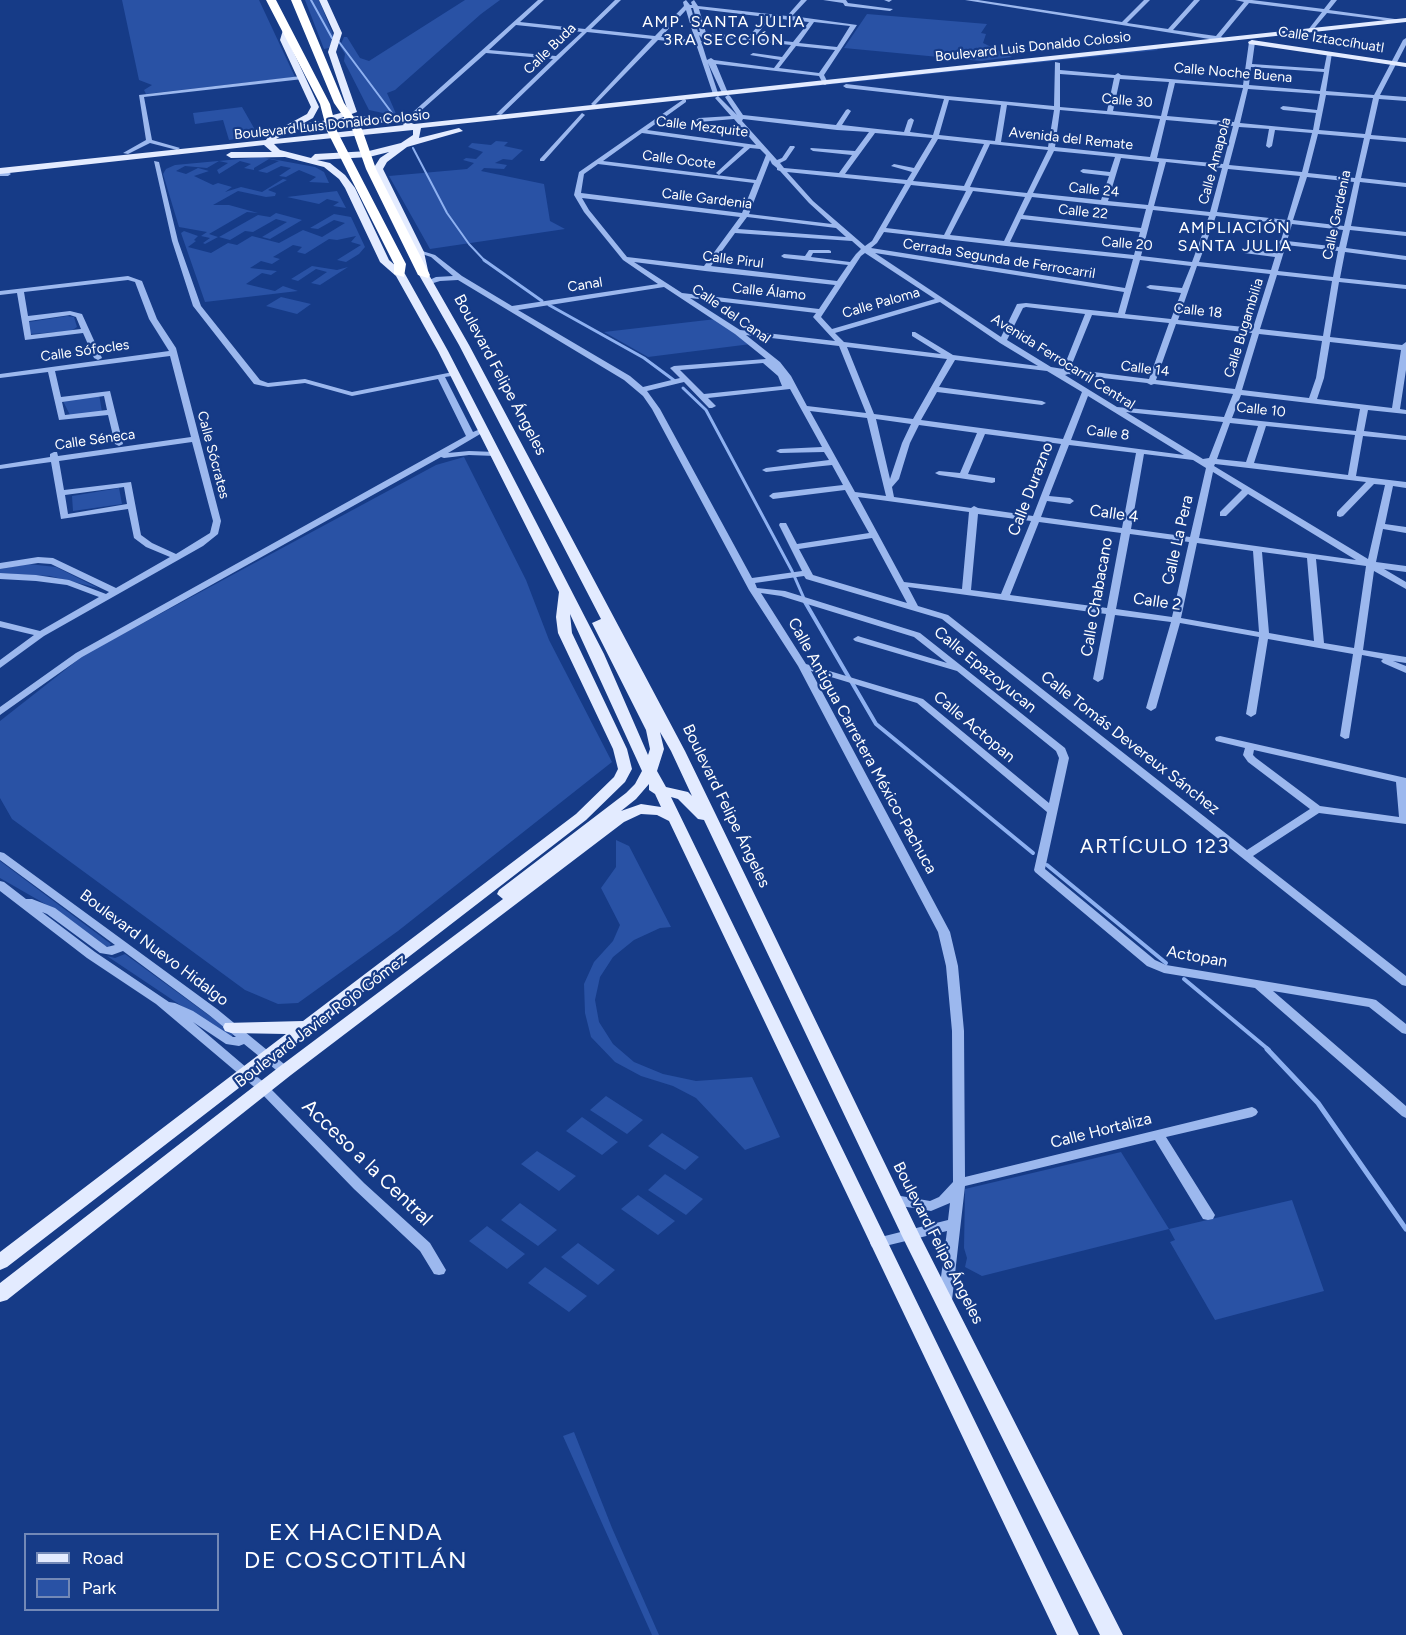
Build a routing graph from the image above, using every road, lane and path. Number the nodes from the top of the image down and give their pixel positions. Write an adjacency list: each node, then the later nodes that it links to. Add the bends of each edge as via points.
1 (271, 0): 27 (highway)
2 (296, 0): 32 (highway, Boulevard Felipe Ángeles)
3 (323, 0): 56 (main road, via 338,33 332,49)
4 (541, 0): 25 (street)
5 (618, 0): 28 (street, Calle Buda)
6 (804, 0): 21 (street)
7 (826, 0): 15 (street)
8 (968, 0): 13 (street)
9 (1147, 0): 26 (street)
10 (1197, 0): 29 (street)
11 (1238, 0): 14 (street)
12 (1334, 0): 19 (street)
13 (988, 1): 26 (street)
14 (1248, 1): 19 (street); 35 (street)
15 (846, 2): 18 (street); 23 (street)
16 (686, 3): 17 (street); 31 (street, Avenida Ferrocarril Central); 34 (street)
17 (694, 3): 20 (street); 33 (street, Avenida Ferrocarril Central)
18 (890, 9)
19 (1326, 11): 24 (street); 30 (street)
20 (770, 15): 21 (street); 36 (street)
21 (788, 18): 22 (street)
22 (813, 20): 23 (street); 41 (street)
23 (832, 22): 42 (street, via 854,25)
24 (1404, 22): 30 (main road, Boulevard Luis Donaldo Colosio); 40 (main road, Boulevard Luis Donaldo Colosio)
25 (514, 23): 28 (street); 43 (street)
26 (1124, 23): 29 (street)
27 (287, 30): 57 (main road, via 284,40); 176 (highway, via 325,104 337,143 355,172)
28 (586, 30): 34 (street); 46 (street, Calle Buda)
29 (1170, 30): 35 (street)
30 (1311, 30): 35 (main road, Boulevard Luis Donaldo Colosio)
31 (695, 33): 33 (street); 38 (street, Avenida Ferrocarril Central)
32 (309, 34): 56 (highway); 168 (highway, Boulevard Felipe Ángeles, via 339,103 357,129 371,169)
33 (704, 34): 36 (street); 39 (street, Avenida Ferrocarril Central)
34 (658, 38): 38 (street); 72 (street)
35 (1220, 38): 58 (main road, Boulevard Luis Donaldo Colosio)
36 (749, 40): 41 (street)
37 (1406, 40): 49 (street, Calle Gardenia)
38 (698, 42): 39 (street); 48 (street, Avenida Ferrocarril Central)
39 (706, 42): 48 (street, Avenida Ferrocarril Central)
40 (1252, 42): 44 (main road, Calle Iztaccíhuatl); 50 (street, Calle Amapola); 52 (main road, Boulevard Luis Donaldo Colosio)
41 (795, 45): 42 (street); 47 (street)
42 (839, 49): 58 (street)
43 (486, 51): 46 (street); 87 (street)
44 (1330, 54): 49 (main road, Calle Iztaccíhuatl); 54 (street, Calle Bugambilia)
45 (753, 55): 47 (street)
46 (559, 58): 79 (street, Calle Buda)
47 (784, 59): 53 (street)
48 (708, 62): 53 (street); 64 (street, Avenida Ferrocarril Central)
49 (1392, 63): 51 (main road, Calle Iztaccíhuatl); 65 (street, Calle Gardenia)
50 (1249, 65): 54 (street); 61 (street, Calle Amapola)
51 (1406, 65)
52 (1057, 67): 55 (street, Calle Noche Buena); 60 (main road, Boulevard Luis Donaldo Colosio); 74 (street)
53 (775, 69): 58 (street)
54 (1327, 71): 62 (street, Calle Bugambilia)
55 (1119, 75): 59 (street, Calle Noche Buena); 77 (street)
56 (340, 76): 71 (main road)
57 (301, 78): 73 (main road); 100 (street, via 141,96)
58 (823, 79): 64 (main road, Boulevard Luis Donaldo Colosio)
59 (1173, 80): 61 (street, Calle Noche Buena); 81 (street)
60 (846, 86): 64 (main road, Boulevard Luis Donaldo Colosio); 66 (street, Calle 30)
61 (1246, 86): 62 (street, Calle Noche Buena); 88 (street, Calle Amapola)
62 (1322, 92): 65 (street, Calle Noche Buena); 78 (street, Calle Bugambilia)
63 (999, 93): 70 (street)
64 (722, 95): 68 (main road, Boulevard Luis Donaldo Colosio); 69 (main road, Boulevard Luis Donaldo Colosio); 82 (street, Avenida Ferrocarril Central)
65 (1376, 97): 67 (street, Calle Noche Buena); 97 (street, Calle Gardenia)
66 (946, 98): 70 (street, Calle 30); 98 (street)
67 (1406, 99)
68 (665, 101): 69 (main road, Boulevard Luis Donaldo Colosio); 72 (main road, Boulevard Luis Donaldo Colosio); 80 (main road, Boulevard Luis Donaldo Colosio, via 649,108); 136 (main road, Boulevard Luis Donaldo Colosio, via 24,170)
69 (684, 101): 92 (street)
70 (1001, 102): 74 (street, Calle 30); 103 (street)
71 (351, 104): 73 (main road, via 351,114 330,117 319,116); 83 (main road)
72 (594, 104): 79 (main road, Boulevard Luis Donaldo Colosio)
73 (315, 107): 91 (main road, via 310,116)
74 (1057, 107): 77 (street, Calle 30); 111 (street)
75 (1283, 108): 78 (street)
76 (848, 111): 90 (street)
77 (1110, 111): 81 (street, Calle 30)
78 (1320, 112): 93 (street, Calle Bugambilia)
79 (499, 114): 84 (main road, Boulevard Luis Donaldo Colosio)
80 (582, 115): 94 (main road, Boulevard Luis Donaldo Colosio); 119 (street)
81 (1166, 117): 88 (street, Calle 30); 118 (street)
82 (738, 118): 85 (street, Avenida del Remate); 90 (street, Avenida del Remate); 107 (street, Avenida Ferrocarril Central)
83 (382, 119): 87 (main road, Boulevard Luis Donaldo Colosio); 91 (main road, Boulevard Luis Donaldo Colosio, via 333,121)
84 (445, 120): 87 (main road, Boulevard Luis Donaldo Colosio); 94 (main road, via 430,128)
85 (699, 120)
86 (911, 120): 96 (street)
87 (405, 122): 105 (main road, via 419,133)
88 (1238, 124): 89 (street, Calle 30); 127 (street, Calle Amapola)
89 (1273, 127): 93 (street, Calle 30); 106 (street)
90 (837, 128): 95 (street, Avenida del Remate)
91 (283, 130): 101 (main road, Boulevard Luis Donaldo Colosio); 116 (main road, via 268,144 277,152)
92 (642, 131): 104 (street, Calle Mezquite); 122 (street)
93 (1316, 131): 97 (street, Calle 30); 135 (street, Calle Bugambilia)
94 (451, 132): 105 (main road, Boulevard Luis Donaldo Colosio)
95 (872, 132): 96 (street, Avenida del Remate); 113 (street)
96 (906, 135): 98 (street, Avenida del Remate)
97 (1367, 136): 99 (street, Calle 30); 138 (street, Calle Gardenia)
98 (935, 138): 102 (street, Avenida del Remate); 129 (street)
99 (1406, 140)
100 (149, 141): 109 (street); 112 (street)
101 (226, 143): 109 (main road, Boulevard Luis Donaldo Colosio); 114 (main road, via 248,148)
102 (987, 143): 103 (street, Avenida del Remate); 143 (street)
103 (998, 144): 111 (street, Avenida del Remate)
104 (749, 145): 107 (street, Calle Mezquite); 132 (street)
105 (405, 146): 116 (main road, Boulevard Luis Donaldo Colosio, via 355,156); 128 (main road, via 383,160)
106 (1269, 146)
107 (760, 147): 123 (street, Avenida Ferrocarril Central)
108 (792, 147): 123 (street, via 784,159)
109 (177, 148): 112 (main road, Boulevard Luis Donaldo Colosio)
110 (813, 149): 113 (street)
111 (1050, 150): 117 (street, Avenida del Remate); 145 (street)
112 (126, 153): 125 (main road, Boulevard Luis Donaldo Colosio)
113 (855, 153): 134 (street)
114 (231, 155): 116 (main road, Boulevard Luis Donaldo Colosio); 121 (main road, Boulevard Luis Donaldo Colosio)
115 (1211, 155): 124 (street)
116 (295, 156): 137 (main road, via 327,165)
117 (1118, 156): 118 (street, Avenida del Remate); 133 (street)
118 (1153, 159): 120 (street, Avenida del Remate)
119 (542, 160)
120 (1163, 160): 124 (street, Avenida del Remate); 147 (street)
121 (156, 162): 136 (main road, Boulevard Luis Donaldo Colosio); 217 (street, via 175,241 197,306 257,382 267,385 305,381 352,394)
122 (597, 162): 131 (street, Calle Ocote); 144 (street, via 581,173)
123 (774, 163): 134 (street, Calle 24); 139 (street); 152 (street, Avenida Ferrocarril Central)
124 (1208, 165): 127 (street, Avenida del Remate)
125 (0, 166)
126 (894, 166): 129 (street)
127 (1226, 166): 135 (street, Avenida del Remate); 148 (street, Calle Amapola)
128 (378, 169): 137 (main road, via 371,161 346,163 339,166); 168 (main road)
129 (917, 171): 140 (street)
130 (1083, 171): 133 (street)
131 (686, 173): 139 (street, Calle Ocote); 141 (street)
132 (719, 173)
133 (1113, 174): 146 (street)
134 (841, 175): 140 (street, Calle 24)
135 (1304, 175): 138 (street, Avenida del Remate); 151 (street, Calle Bugambilia)
136 (3, 176)
137 (342, 177): 176 (main road, via 385,262)
138 (1357, 180): 142 (street, Avenida del Remate); 153 (street, Calle Gardenia)
139 (758, 182): 149 (street)
140 (909, 183): 143 (street, Calle 24); 154 (street)
141 (679, 185)
142 (1406, 185)
143 (968, 190): 145 (street, Calle 24); 158 (street)
144 (577, 195): 149 (street, Calle Gardenia); 171 (street, Calle del Canal)
145 (1029, 196): 146 (street, Calle 24); 150 (street)
146 (1104, 203): 147 (street, Calle 24)
147 (1150, 207): 148 (street, Calle 24); 155 (street)
148 (1213, 214): 151 (street, Calle 24); 173 (street, Calle Amapola)
149 (745, 216): 152 (street, Calle Gardenia); 156 (street)
150 (1019, 217): 155 (street, Calle 22); 161 (street)
151 (1287, 222): 153 (street, Calle 24); 160 (street, Calle Bugambilia)
152 (835, 226): 159 (street, Avenida Ferrocarril Central)
153 (1348, 228): 157 (street, Calle 24); 162 (street, Calle Gardenia)
154 (882, 230): 158 (street, Calle 20); 163 (street)
155 (1144, 230): 169 (street)
156 (733, 231): 159 (street); 177 (street)
157 (1406, 234)
158 (946, 237): 161 (street, Calle 20)
159 (853, 240): 163 (street, Avenida Ferrocarril Central)
160 (1281, 242): 162 (street); 166 (street, Calle Bugambilia)
161 (1006, 244): 169 (street, Calle 20)
162 (1342, 249): 170 (street); 180 (street, Calle Gardenia)
163 (866, 250): 174 (street); 187 (street, Cerrada Segunda de Ferrocarril); 191 (street, Avenida Ferrocarril Central)
164 (1244, 251): 166 (street)
165 (829, 252): 172 (street, via 811,251)
166 (1278, 255): 178 (street, Calle Bugambilia)
167 (784, 256): 172 (street)
168 (417, 257): 175 (street, Calle Antigua Carretera México-Pachuca, via 433,256); 181 (highway, Boulevard Felipe Ángeles)
169 (1136, 257): 173 (street, Calle 20); 187 (street)
170 (1406, 258)
171 (625, 259): 177 (street, Calle Pirul); 183 (street, Calle del Canal)
172 (807, 259): 174 (street)
173 (1197, 262): 178 (street, Calle 20); 188 (street, Calle Amapola)
174 (853, 264): 182 (street)
175 (448, 268): 179 (street, Calle Antigua Carretera México-Pachuca); 181 (street)
176 (400, 269): 209 (main road)
177 (705, 269): 182 (street, Calle Pirul)
178 (1274, 272): 180 (street, Calle 20); 199 (street, Calle Bugambilia)
179 (459, 278): 181 (street); 192 (street, Calle Antigua Carretera México-Pachuca)
180 (1336, 278): 185 (street, Calle 20); 203 (street, Calle Gardenia)
181 (427, 280): 208 (main road, Boulevard Felipe Ángeles)
182 (839, 284): 193 (street)
183 (664, 285): 190 (street, Calle del Canal); 192 (street, Canal)
184 (1150, 287): 188 (street)
185 (1406, 287)
186 (20, 291): 189 (street, Calle Sócrates); 196 (street); 207 (street, Calle Sócrates, via 135,279)
187 (1128, 291): 195 (street)
188 (1186, 291): 197 (street, Calle Amapola)
189 (0, 293)
190 (680, 295): 193 (street, Calle Álamo); 200 (street, Calle del Canal)
191 (940, 300): 201 (street, Calle Paloma); 204 (street, Avenida Ferrocarril Central)
192 (509, 309): 222 (street, Calle Antigua Carretera México-Pachuca, via 627,378)
193 (820, 311): 201 (street, via 817,317)
194 (1089, 312): 195 (street, Calle 18); 204 (street, Calle 18, via 1022,304); 215 (street)
195 (1121, 316): 197 (street, Calle 18)
196 (24, 319): 198 (street, via 76,314); 198 (street, via 28,338)
197 (1172, 321): 199 (street, Calle 18); 220 (street, Calle Amapola)
198 (85, 331): 210 (street)
199 (1256, 331): 203 (street, Calle 18); 224 (street, Calle Bugambilia)
200 (738, 332): 205 (street, Calle 14); 230 (street, Calle del Canal, via 777,364)
201 (830, 332): 205 (street)
202 (915, 334): 211 (street)
203 (1325, 338): 206 (street, Calle 18); 227 (street, Calle Gardenia, via 1320,378)
204 (1003, 341): 213 (street, Avenida Ferrocarril Central)
205 (842, 345): 211 (street, Calle 14); 236 (street)
206 (1406, 347): 219 (street)
207 (172, 350): 210 (street, Calle Sófocles); 212 (street, Calle Sófocles); 243 (street, Calle Sócrates)
208 (468, 353): 209 (main road); 302 (main road, Boulevard Felipe Ángeles)
209 (446, 356): 214 (main road)
210 (98, 358): 216 (street, Calle Sófocles)
211 (952, 358): 213 (street, Calle 14); 221 (street)
212 (51, 369): 216 (street, Calle Sófocles); 226 (street)
213 (1054, 371): 215 (street, Calle 14); 223 (street, Avenida Ferrocarril Central)
214 (455, 373): 217 (street); 240 (main road)
215 (1065, 373): 220 (street, Calle 14)
216 (0, 374)
217 (441, 376): 244 (street)
218 (687, 381): 222 (street); 225 (street); 225 (street, via 674,368 765,362 781,375 786,389)
219 (1403, 382): 233 (street)
220 (1151, 383): 224 (street, Calle 14)
221 (935, 389): 228 (street); 238 (street)
222 (643, 392): 297 (street, Calle Antigua Carretera México-Pachuca)
223 (1086, 392): 231 (street, Avenida Ferrocarril Central); 246 (street, Calle Durazno)
224 (1237, 394): 227 (street, Calle 14); 237 (street, Calle Bugambilia)
225 (704, 396): 229 (street)
226 (58, 400): 234 (street, via 62,418); 234 (street, via 107,393)
227 (1312, 402): 232 (street, Calle 14)
228 (1042, 403)
229 (712, 406)
230 (807, 408): 236 (street, Calle 8); 248 (street, Calle del Canal)
231 (1113, 408): 237 (street, Calle 10); 254 (street, Avenida Ferrocarril Central)
232 (1364, 408): 233 (street, Calle 14); 242 (street)
233 (1396, 411): 235 (street, Calle 14)
234 (111, 412): 247 (street)
235 (1406, 412)
236 (871, 417): 238 (street, Calle 8); 268 (street)
237 (1228, 420): 239 (street, Calle 10); 257 (street, Calle Bugambilia)
238 (916, 422): 241 (street, Calle 8); 268 (street)
239 (1263, 424): 242 (street, Calle 10); 258 (street)
240 (483, 430): 244 (street); 251 (main road)
241 (982, 431): 246 (street, Calle 8); 262 (street)
242 (1359, 433): 245 (street, Calle 10); 263 (street)
243 (194, 436): 247 (street, Calle Séneca); 252 (street, Calle Séneca); 290 (street, Calle Sócrates, via 217,521 214,534)
244 (471, 437): 253 (street)
245 (1406, 438)
246 (1065, 441): 250 (street, Calle 8); 274 (street, Calle Durazno)
247 (119, 444): 252 (street, Calle Séneca)
248 (828, 448): 249 (street); 256 (street, Calle del Canal)
249 (780, 451)
250 (1141, 451): 254 (street, Calle 8); 284 (street, Calle Chabacano)
251 (495, 454): 253 (street, via 458,453); 299 (main road)
252 (55, 456): 255 (street, Calle Séneca); 259 (street, Calle Séneca); 271 (street)
253 (435, 458): 324 (street, via 79,655)
254 (1196, 458): 257 (street, Calle 8)
255 (0, 461)
256 (835, 462): 260 (street); 269 (street, Calle del Canal)
257 (1211, 464): 258 (street, Calle 8); 270 (street); 286 (street, Calle La Pera)
258 (1249, 465): 263 (street, Calle 8)
259 (0, 467)
260 (766, 470)
261 (939, 473): 262 (street)
262 (963, 476): 264 (street)
263 (1352, 477): 265 (street, Calle 8)
264 (992, 480)
265 (1373, 480): 266 (street, Calle 8); 279 (street)
266 (1390, 482): 267 (street, Calle 8); 282 (street)
267 (1406, 485)
268 (889, 486): 273 (street)
269 (850, 490): 272 (street, Calle 4); 273 (street, Calle 4); 285 (street, Calle del Canal)
270 (1247, 490): 278 (street); 291 (street)
271 (60, 493): 276 (street, via 128,484); 276 (street, via 64,516)
272 (773, 496)
273 (890, 497): 277 (street, Calle 4)
274 (1043, 498): 275 (street); 280 (street, Calle Durazno)
275 (1070, 501)
276 (132, 506): 290 (street, via 137,536)
277 (974, 509): 280 (street, Calle 4); 301 (street)
278 (1223, 514)
279 (1340, 514)
280 (1036, 518): 284 (street, Calle 4); 303 (street, Calle Durazno)
281 (783, 525): 287 (street)
282 (1380, 526): 283 (street); 291 (street)
283 (1406, 530)
284 (1125, 531): 286 (street, Calle 4); 306 (street, Calle Chabacano)
285 (875, 535): 287 (street); 296 (street, Calle del Canal)
286 (1194, 540): 288 (street, Calle 4); 307 (street, Calle La Pera)
287 (795, 547): 294 (street)
288 (1257, 549): 289 (street, Calle 4); 310 (street)
289 (1311, 556): 291 (street, Calle 4); 312 (street)
290 (176, 557): 300 (street, Calle Sócrates)
291 (1371, 564): 293 (street, Calle 4); 298 (street); 313 (street)
292 (0, 566): 300 (street, via 53,561)
293 (1406, 569)
294 (805, 575): 297 (street, Calle Tomás Devereux Sánchez); 305 (street, Calle Tomás Devereux Sánchez)
295 (0, 576): 304 (street, via 69,583)
296 (902, 584): 301 (street, Calle 2); 305 (street, Calle del Canal)
297 (752, 586): 317 (street, Calle Antigua Carretera México-Pachuca); 319 (street, Calle Epazoyucan, via 911,632)
298 (1406, 586)
299 (564, 590): 330 (main road); 333 (main road, via 565,633 620,749 625,769 612,788)
300 (115, 591): 304 (street, Calle Sócrates)
301 (966, 591): 303 (street, Calle 2)
302 (593, 592): 337 (main road, Boulevard Felipe Ángeles); 344 (main road, via 590,604 653,730 657,749 653,764 631,796 509,891)
303 (1005, 596): 306 (street, Calle 2)
304 (106, 597): 309 (street, Calle Sócrates)
305 (915, 609): 339 (street, Calle Tomás Devereux Sánchez, via 945,617)
306 (1109, 610): 307 (street, Calle 2); 321 (street, Calle Chabacano)
307 (1176, 620): 310 (street, Calle 2); 323 (street, Calle La Pera)
308 (0, 624): 309 (street)
309 (41, 634): 316 (street, Calle Sócrates)
310 (1264, 635): 312 (street, Calle 2); 325 (street)
311 (858, 639): 319 (street)
312 (1319, 644): 313 (street, Calle 2)
313 (1356, 652): 314 (street, Calle 2); 326 (street)
314 (1372, 655): 315 (street, Calle 2); 318 (street)
315 (1406, 660)
316 (0, 665)
317 (803, 666): 320 (street, Calle Actopan); 322 (street, Calle Antigua Carretera México-Pachuca)
318 (1406, 670)
319 (961, 671): 332 (street, Calle Epazoyucan, via 1064,754)
320 (838, 677): 322 (street); 332 (street, Calle Actopan, via 920,701)
321 (1098, 679)
322 (813, 686): 358 (street, Calle Antigua Carretera México-Pachuca, via 944,932 952,966 958,1031)
323 (1151, 708)
324 (0, 712)
325 (1251, 714)
326 (1345, 736)
327 (1220, 739): 328 (street)
328 (1250, 746): 329 (street); 331 (street, via 1248,755 1252,760)
329 (1404, 780): 336 (street)
330 (661, 790): 333 (main road, via 636,790 617,796); 334 (main road); 337 (main road, via 689,798)
331 (1317, 809): 336 (street); 339 (street)
332 (1050, 810): 346 (street, Actopan, via 1039,870 1157,967)
333 (581, 817): 340 (main road, Boulevard Javier Rojo Gómez)
334 (675, 818): 335 (main road, Boulevard Javier Rojo Gómez, via 641,809); 363 (main road)
335 (619, 819): 340 (main road, via 622,812 618,809 604,808); 344 (main road, Boulevard Javier Rojo Gómez)
336 (1406, 821)
337 (715, 826): 359 (main road, Boulevard Felipe Ángeles)
338 (0, 855): 343 (street, Boulevard Nuevo Hidalgo)
339 (1247, 855): 345 (street, Calle Tomás Devereux Sánchez)
340 (507, 873): 348 (main road, Boulevard Javier Rojo Gómez)
341 (0, 885): 342 (street)
342 (14, 896): 343 (street, via 51,911 105,950); 347 (street)
343 (124, 946): 350 (street, Boulevard Nuevo Hidalgo)
344 (426, 967): 352 (main road, Boulevard Javier Rojo Gómez)
345 (1406, 982)
346 (1259, 984): 349 (street, Actopan, via 1372,1003); 356 (street)
347 (160, 1001): 350 (street, via 189,1014 230,1041 239,1042); 353 (street)
348 (307, 1027): 350 (main road); 351 (main road, Boulevard Javier Rojo Gómez)
349 (1406, 1030)
350 (238, 1033): 351 (street, Boulevard Nuevo Hidalgo)
351 (267, 1057): 352 (street, Boulevard Nuevo Hidalgo); 353 (main road, Boulevard Javier Rojo Gómez)
352 (285, 1071): 354 (main road, Boulevard Javier Rojo Gómez)
353 (246, 1074): 354 (street); 364 (main road, Boulevard Javier Rojo Gómez)
354 (263, 1089): 365 (street, Acceso a la Central, via 425,1247); 366 (main road, Boulevard Javier Rojo Gómez)
355 (1252, 1112): 357 (street, Calle Hortaliza)
356 (1406, 1113)
357 (1158, 1135): 358 (street, Calle Hortaliza); 360 (street)
358 (959, 1183): 359 (street, via 944,1201 931,1206); 361 (street, Calle Antigua Carretera México-Pachuca)
359 (895, 1200): 362 (main road, Boulevard Felipe Ángeles)
360 (1208, 1215)
361 (954, 1224): 362 (street); 367 (street, Calle Antigua Carretera México-Pachuca)
362 (911, 1236): 363 (street); 367 (main road, Boulevard Felipe Ángeles)
363 (877, 1242): 368 (main road)
364 (0, 1262)
365 (440, 1270)
366 (0, 1294)
367 (945, 1300): 369 (main road, Boulevard Felipe Ángeles)
368 (1065, 1634)
369 (1112, 1635)

